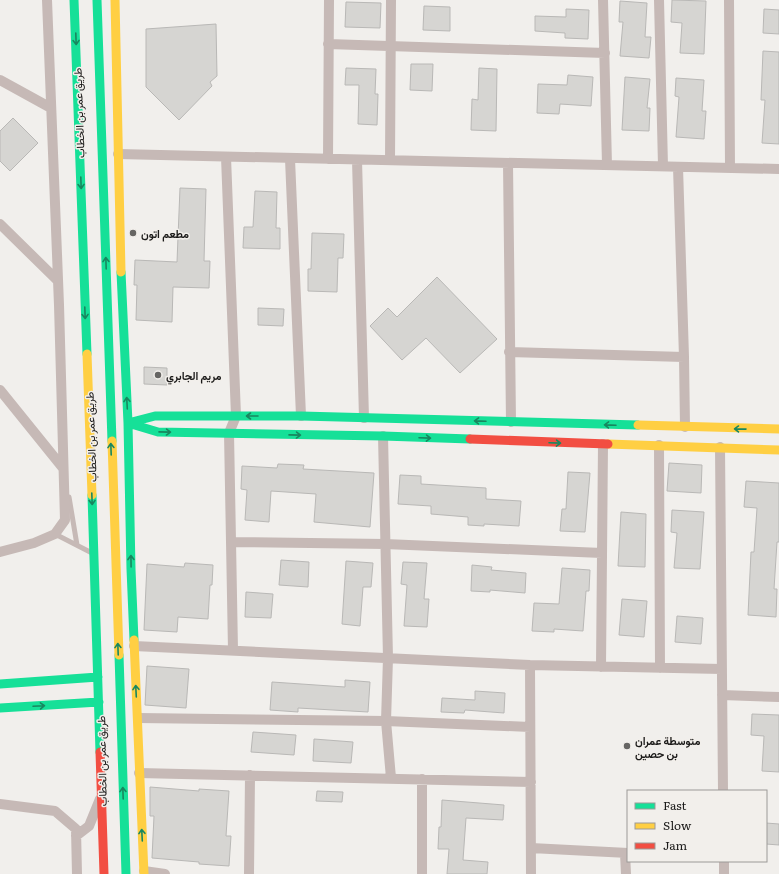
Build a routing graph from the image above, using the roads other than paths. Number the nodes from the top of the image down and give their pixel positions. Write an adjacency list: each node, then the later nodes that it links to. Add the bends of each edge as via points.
1 (47, 0): 16 (street)
2 (74, 0): 56 (street, طريق عمر بن الخطاب, one-way to 56)
3 (98, 0): 13 (street, طريق عمر بن الخطاب)
4 (115, 0): 15 (street)
5 (329, 0): 10 (street)
6 (391, 0): 11 (street)
7 (603, 0): 12 (street)
8 (659, 0): 25 (street)
9 (729, 0): 27 (street)
10 (328, 44): 11 (street); 20 (street)
11 (391, 47): 12 (street); 22 (street)
12 (605, 53): 24 (street)
13 (100, 63): 15 (street); 49 (street, طريق عمر بن الخطاب, one-way to 13)
14 (0, 80): 16 (street)
15 (117, 85): 17 (street)
16 (51, 108): 30 (street)
17 (118, 154): 18 (street); 38 (street, one-way to 17)
18 (226, 157): 19 (street); 34 (street)
19 (290, 159): 20 (street); 35 (street)
20 (328, 159): 21 (street)
21 (357, 160): 22 (street); 36 (street)
22 (390, 160): 23 (street)
23 (508, 163): 24 (street); 31 (street)
24 (607, 165): 25 (street)
25 (663, 166): 26 (street)
26 (678, 167): 27 (street); 32 (street)
27 (730, 168): 28 (street)
28 (779, 169)
29 (0, 224): 30 (street)
30 (58, 281): 48 (street)
31 (509, 352): 32 (street); 37 (street)
32 (684, 357): 39 (street)
33 (0, 390): 48 (street)
34 (236, 416): 35 (street, one-way to 34); 38 (street, via 155,416); 41 (street)
35 (301, 416): 36 (street)
36 (364, 418): 37 (street, one-way to 36)
37 (511, 422): 39 (street, one-way to 37)
38 (128, 423): 41 (street, one-way to 41, via 158,432); 47 (street)
39 (685, 427): 40 (street, one-way to 39)
40 (779, 429)
41 (229, 433): 42 (street, one-way to 42); 51 (street)
42 (383, 436): 43 (street, one-way to 43); 52 (street)
43 (603, 444): 44 (street); 55 (street)
44 (659, 446): 45 (street); 62 (street)
45 (720, 447): 46 (street); 63 (street)
46 (779, 450)
47 (128, 452): 49 (street); 57 (street, one-way to 47)
48 (63, 468): 50 (street, via 65,520); 53 (lane)
49 (114, 529): 88 (street, طريق عمر بن الخطاب, one-way to 49)
50 (55, 534): 53 (lane); 54 (street)
51 (231, 542): 52 (street); 58 (street)
52 (385, 544): 55 (street); 59 (street)
53 (77, 545): 56 (lane)
54 (0, 552)
55 (602, 553): 61 (street)
56 (94, 555): 64 (street, طريق عمر بن الخطاب)
57 (134, 646): 58 (street); 70 (street, one-way to 57)
58 (233, 650): 59 (street)
59 (388, 658): 60 (street); 71 (street)
60 (530, 665): 61 (street); 72 (street)
61 (601, 666): 62 (street)
62 (660, 668): 63 (street)
63 (722, 669): 66 (street)
64 (98, 677): 65 (street); 68 (street, طريق عمر بن الخطاب)
65 (0, 684)
66 (722, 695): 67 (street); 78 (street)
67 (779, 697)
68 (99, 702): 69 (street, one-way to 68); 79 (street, طريق عمر بن الخطاب)
69 (0, 708)
70 (138, 718): 71 (street); 73 (street)
71 (386, 721): 72 (street); 75 (street)
72 (530, 727): 77 (street)
73 (139, 773): 74 (street); 85 (street, one-way to 73)
74 (250, 775): 75 (street); 90 (street)
75 (391, 778): 76 (street)
76 (422, 779): 77 (street); 91 (street)
77 (531, 782): 82 (street)
78 (723, 790)
79 (101, 795): 81 (street, via 89,826); 87 (street, طريق عمر بن الخطاب)
80 (0, 804): 81 (street, via 55,811 76,829)
81 (76, 836): 86 (street)
82 (531, 848): 83 (street); 92 (street)
83 (627, 853): 93 (street)
84 (724, 862): 94 (street)
85 (144, 873): 89 (street)
86 (77, 874)
87 (104, 874)
88 (126, 874)
89 (165, 874)
90 (249, 874)
91 (422, 874)
92 (531, 874)
93 (626, 874)
94 (724, 874)

